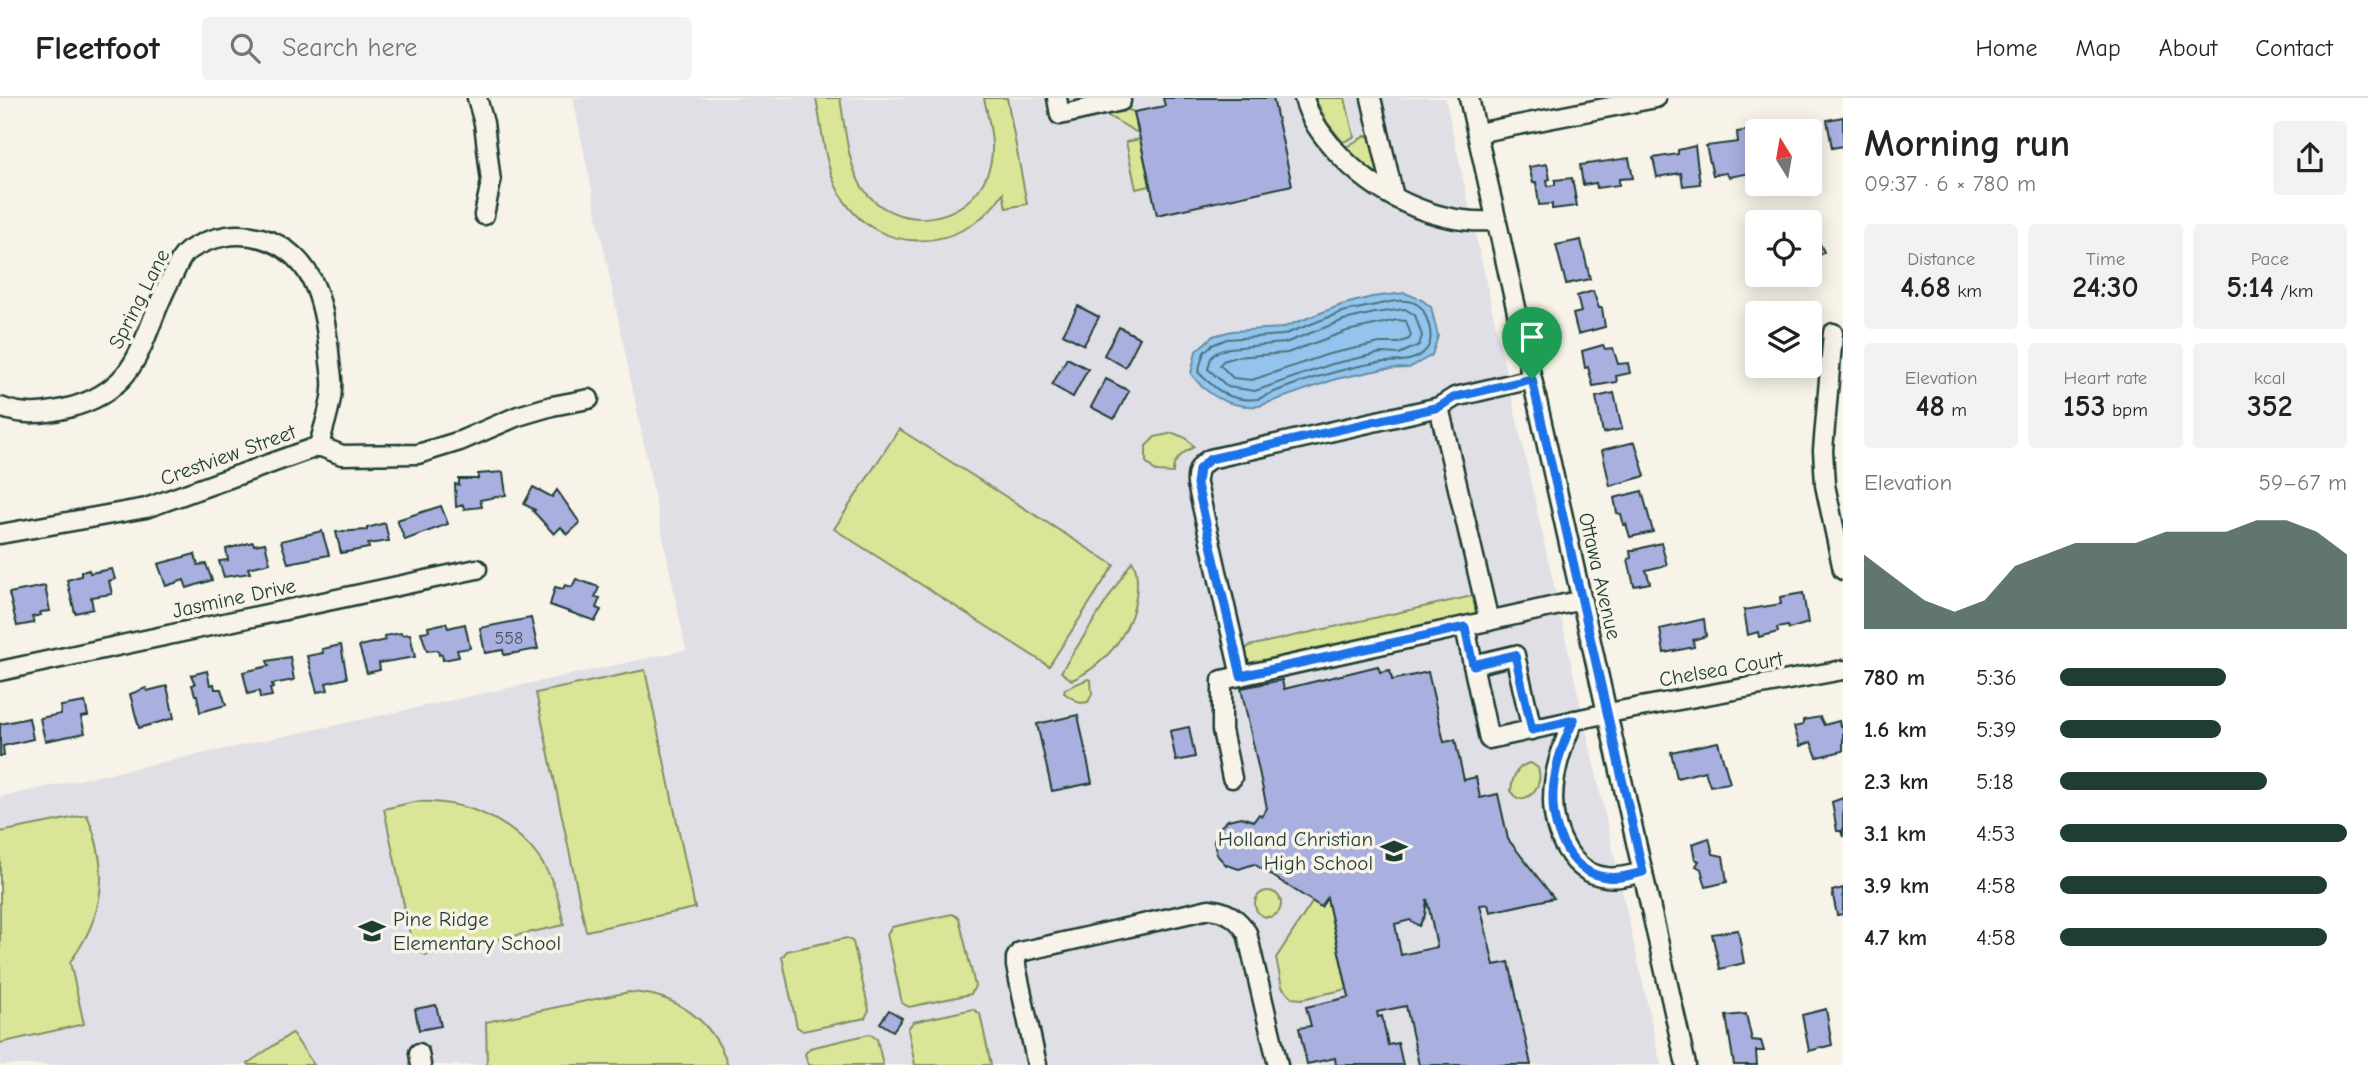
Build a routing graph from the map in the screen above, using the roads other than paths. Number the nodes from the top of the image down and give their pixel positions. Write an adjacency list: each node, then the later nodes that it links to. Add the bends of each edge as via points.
1 (477, 98): 10 (street, via 491,182)
2 (1057, 98): 7 (street, via 1060,115)
3 (1304, 98): 9 (street, via 1316,125 1339,154)
4 (1371, 98): 9 (street)
5 (1469, 98): 8 (street, Ottawa Avenue)
6 (1656, 98): 8 (street)
7 (1121, 101)
8 (1477, 133): 11 (street, Ottawa Avenue)
9 (1394, 197): 11 (street, via 1449,218)
10 (484, 215)
11 (1496, 221): 13 (street, Ottawa Avenue)
12 (1833, 333): 20 (street, via 1823,450 1825,485)
13 (1532, 379): 16 (street, via 1455,397); 21 (street, Ottawa Avenue)
14 (589, 399): 17 (street, Crestview Street, via 518,416 460,442 418,454 342,455)
15 (0, 407): 17 (street, Spring Lane, via 36,414 82,404 108,392 143,348 185,253 208,240 236,233 260,237 286,249 315,287 324,319 332,388)
16 (1439, 407): 22 (street); 27 (street, via 1202,464 1197,484)
17 (319, 446): 18 (street, Crestview Street, via 146,508)
18 (0, 534)
19 (477, 569): 26 (street, Jasmine Drive)
20 (1843, 570)
21 (1582, 600): 22 (street); 28 (street, Ottawa Avenue)
22 (1489, 621): 23 (street)
23 (1465, 627): 24 (street); 27 (street)
24 (1473, 665): 30 (street, Chelsea Court, via 1489,739); 30 (street, via 1515,655)
25 (1843, 670): 28 (street, Chelsea Court)
26 (0, 671)
27 (1241, 676): 31 (street, via 1222,680 1222,730)
28 (1608, 713): 29 (street, Chelsea Court); 32 (street, Ottawa Avenue)
29 (1574, 720): 30 (street, Chelsea Court); 32 (street, via 1560,752 1554,786 1554,812 1564,844 1582,868 1598,876)
30 (1532, 730)
31 (1232, 778)
32 (1643, 872): 35 (street, Ottawa Avenue)
33 (1037, 1065): 34 (street, via 1016,966 1020,952 1209,909 1235,918 1249,938)
34 (1278, 1065)
35 (1686, 1065)

